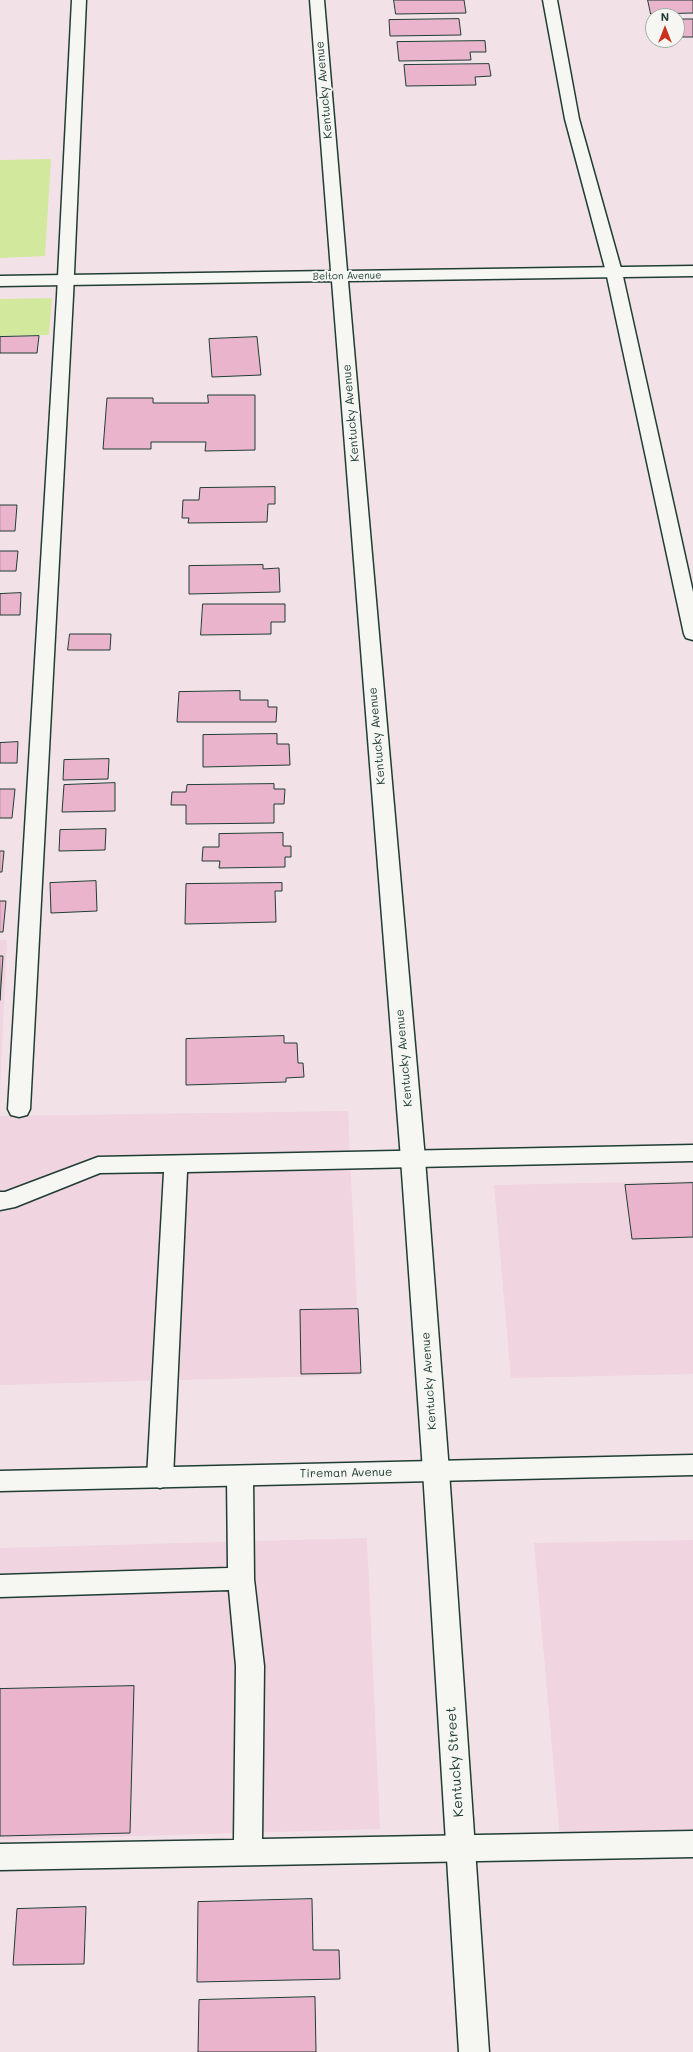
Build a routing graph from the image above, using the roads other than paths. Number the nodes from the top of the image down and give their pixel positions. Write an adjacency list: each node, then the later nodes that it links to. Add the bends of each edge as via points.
1 (78, 0): 7 (street)
2 (317, 0): 6 (street, Kentucky Avenue)
3 (550, 0): 5 (street, via 572,119)
4 (693, 271): 5 (street, Belton Avenue)
5 (614, 272): 6 (street, Belton Avenue); 9 (street)
6 (339, 276): 7 (street, Belton Avenue); 12 (street, Kentucky Avenue)
7 (65, 280): 8 (street, Belton Avenue); 10 (street)
8 (0, 281)
9 (693, 634)
10 (19, 1109)
11 (693, 1153): 12 (street)
12 (413, 1159): 13 (street); 16 (street, Kentucky Avenue)
13 (176, 1163): 14 (street, via 98,1165 7,1201); 18 (street)
14 (0, 1201)
15 (693, 1466): 16 (street, Tireman Avenue)
16 (436, 1471): 17 (street, Tireman Avenue); 23 (street, Kentucky Street)
17 (240, 1477): 18 (street, Tireman Avenue); 20 (street)
18 (160, 1478): 19 (street, Tireman Avenue)
19 (0, 1481)
20 (241, 1579): 21 (street); 24 (street, via 250,1666)
21 (0, 1586)
22 (693, 1844): 23 (street)
23 (461, 1849): 24 (street); 26 (street, Kentucky Street)
24 (248, 1853): 25 (street)
25 (0, 1857)
26 (474, 2052)

